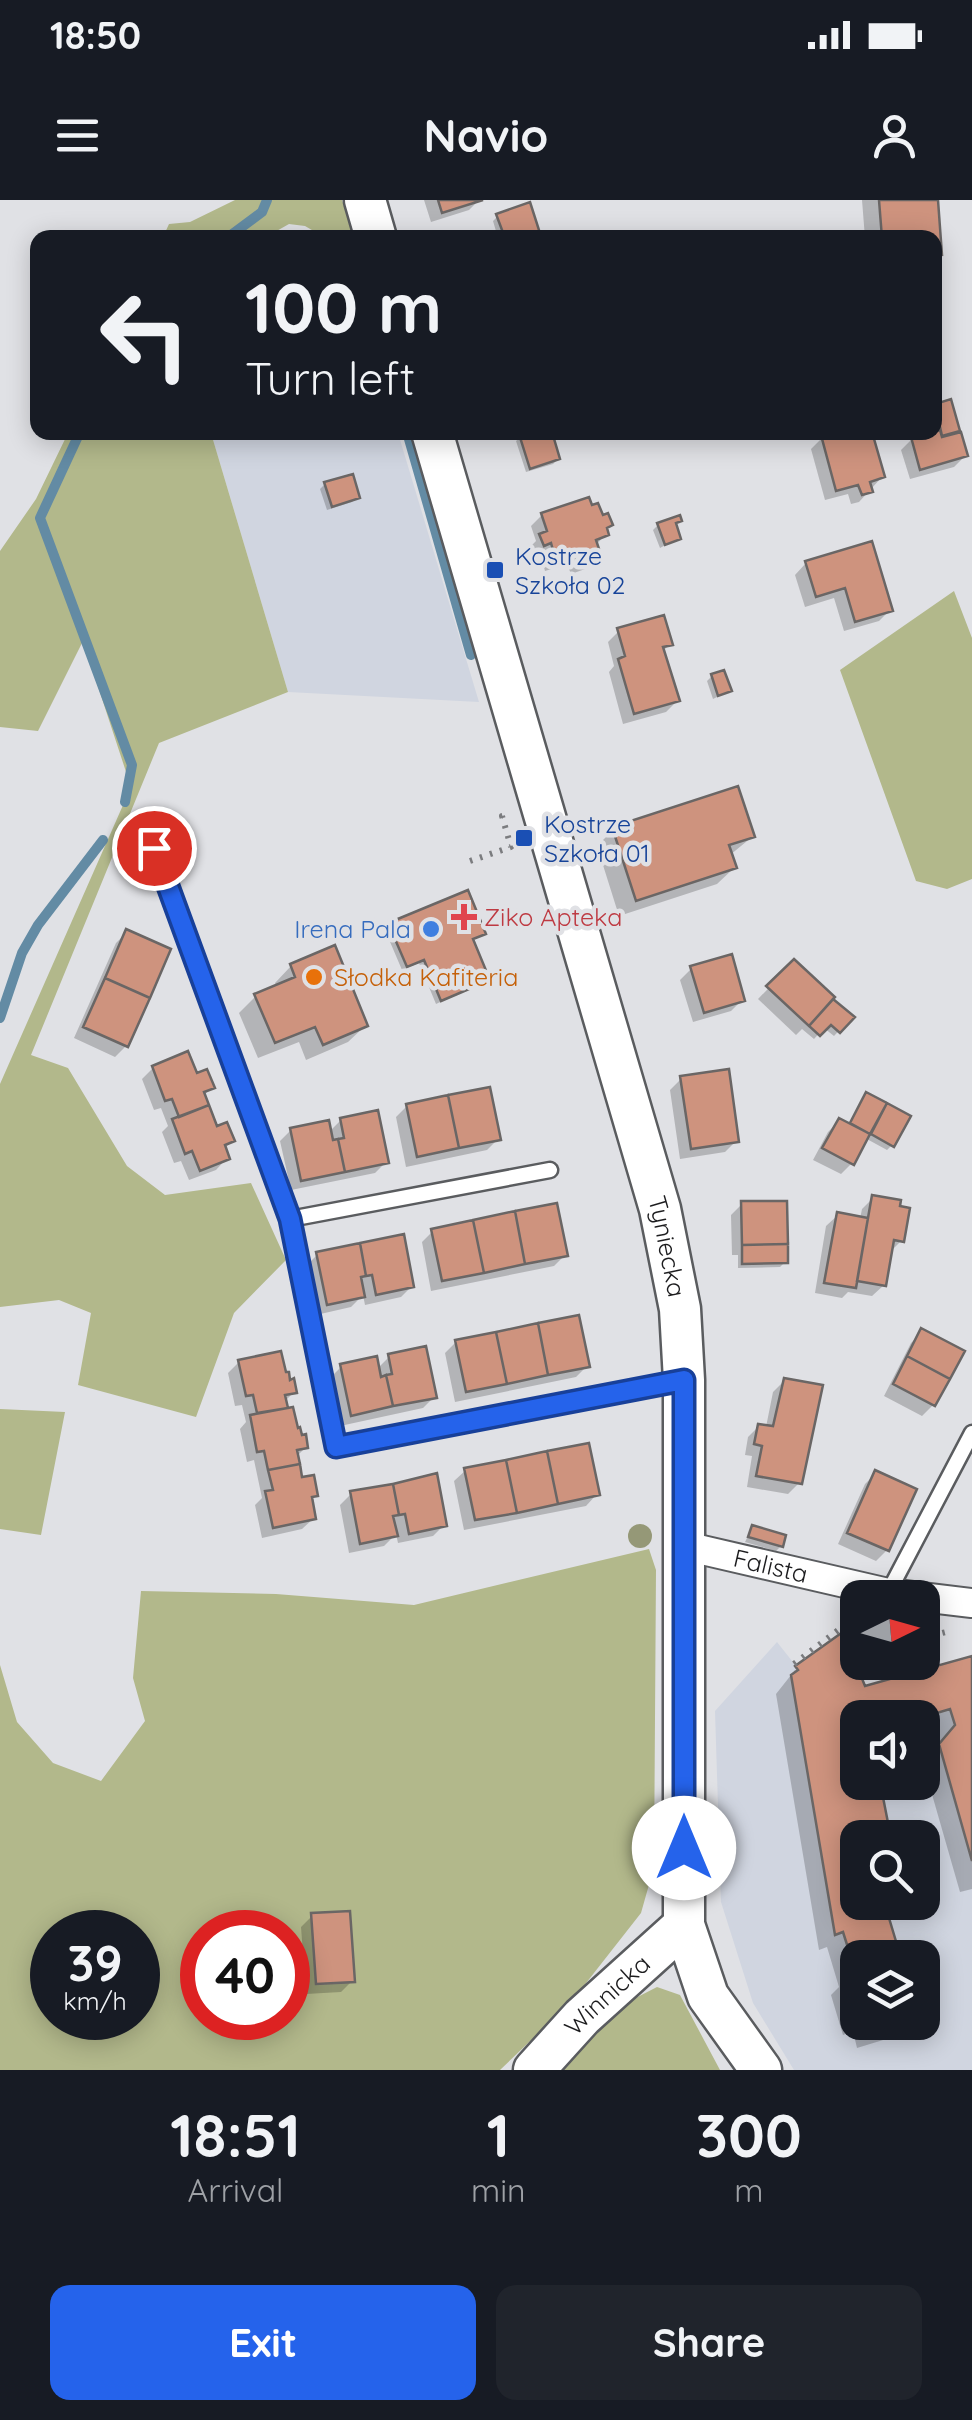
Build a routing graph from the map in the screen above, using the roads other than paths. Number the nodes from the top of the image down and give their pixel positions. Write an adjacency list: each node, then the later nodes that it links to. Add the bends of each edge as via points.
1 (365, 200): 2 (street)
2 (374, 230)
3 (434, 440): 7 (street, Tyniecka, via 660,1209 680,1309)
4 (154, 848): 6 (lane)
5 (550, 1170): 6 (lane)
6 (290, 1219): 7 (lane, via 336,1447)
7 (684, 1380): 9 (street, Tyniecka)
8 (972, 1433): 10 (lane)
9 (685, 1546): 11 (street, Falista); 14 (street, Tyniecka)
10 (895, 1580)
11 (840, 1582)
12 (940, 1600): 13 (street, Falista)
13 (972, 1604)
14 (684, 1926): 15 (street, Winnicka); 16 (street, Tyniecka, via 708,1996)
15 (534, 2070)
16 (761, 2070)

